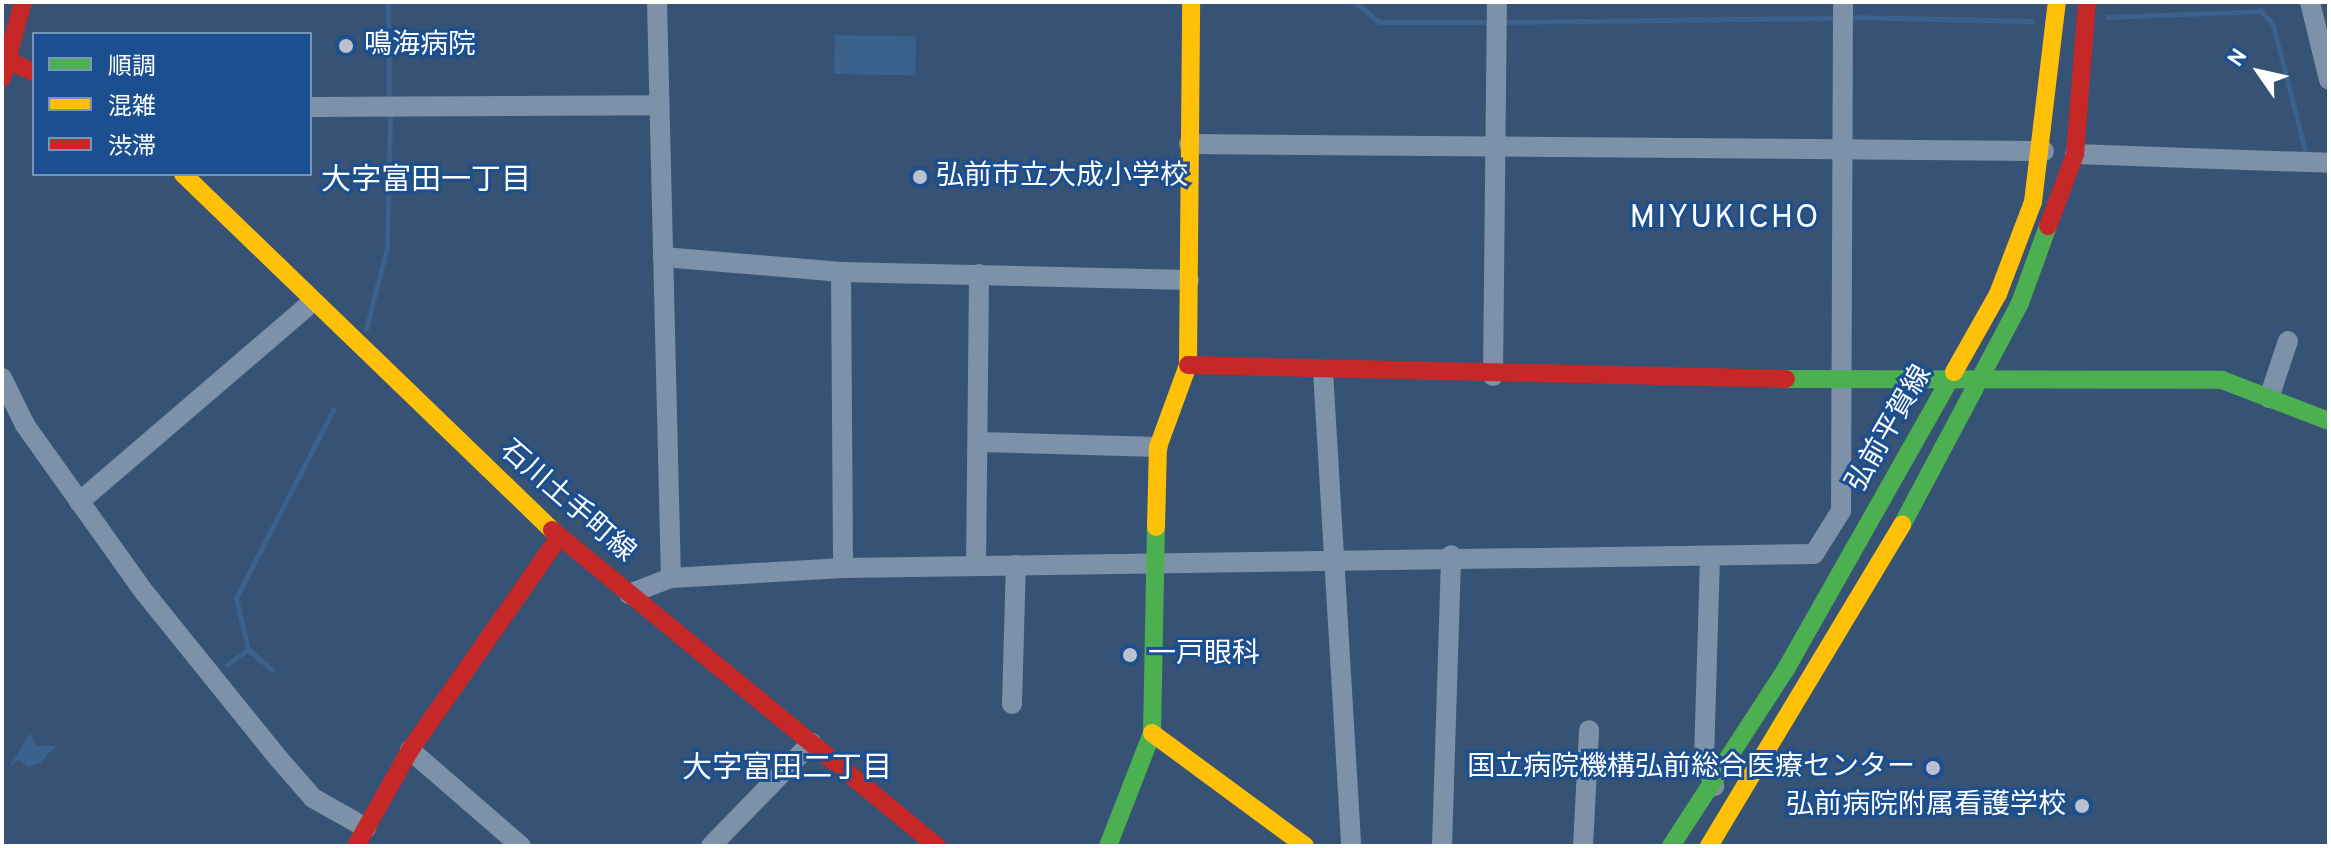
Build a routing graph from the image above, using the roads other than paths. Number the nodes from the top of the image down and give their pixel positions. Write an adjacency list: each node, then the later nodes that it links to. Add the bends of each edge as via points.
1 (23, 2): 9 (main road)
2 (657, 2): 12 (street)
3 (1191, 2): 14 (main road)
4 (1843, 2): 16 (street)
5 (2057, 2): 17 (main road, 弘前平賀線)
6 (2087, 2): 18 (main road, 弘前平賀線)
7 (2310, 2): 11 (street)
8 (1497, 16): 15 (street)
9 (4, 65): 10 (main road)
10 (32, 72)
11 (2329, 80)
12 (657, 105): 13 (street); 21 (street)
13 (312, 107)
14 (1189, 144): 15 (street); 24 (main road)
15 (1497, 148): 16 (street); 29 (street)
16 (1846, 150): 17 (street); 30 (street)
17 (2044, 151): 32 (main road, 弘前平賀線, via 2033,202 1998,294)
18 (2075, 154): 19 (street); 33 (main road, 弘前平賀線, via 2054,222)
19 (2329, 163)
20 (185, 176): 25 (main road, 石川土手町線)
21 (663, 257): 22 (street); 47 (street)
22 (841, 272): 23 (street); 46 (street)
23 (979, 274): 24 (street); 36 (street)
24 (1189, 280): 27 (main road)
25 (310, 304): 38 (street); 39 (main road, 石川土手町線)
26 (2288, 341): 34 (street)
27 (1188, 365): 28 (main road); 37 (main road)
28 (1323, 371): 29 (main road); 42 (street)
29 (1493, 376): 30 (main road)
30 (1841, 377): 32 (main road); 41 (street, via 1841,511 1814,554)
31 (2, 378): 38 (street)
32 (1949, 383): 33 (main road); 54 (main road, 弘前平賀線)
33 (1981, 383): 34 (main road, via 2222,380); 66 (main road, 弘前平賀線, via 1796,710)
34 (2269, 398): 35 (main road)
35 (2329, 421)
36 (978, 442): 37 (street); 45 (street)
37 (1158, 447): 43 (main road)
38 (79, 502): 55 (street, via 313,798)
39 (559, 537): 48 (main road, 石川土手町線); 53 (main road)
40 (1451, 555): 41 (street); 42 (street); 63 (street)
41 (1710, 557): 54 (street, via 1704,758)
42 (1332, 559): 43 (street); 62 (street)
43 (1153, 562): 44 (street); 51 (main road)
44 (1016, 565): 45 (street); 49 (street)
45 (976, 566): 46 (street)
46 (843, 568): 47 (street)
47 (671, 578): 48 (street)
48 (629, 594): 52 (main road, 石川土手町線)
49 (1012, 704)
50 (1589, 730): 64 (street)
51 (1152, 733): 60 (main road); 61 (main road)
52 (811, 743): 58 (street); 59 (main road, 石川土手町線)
53 (410, 750): 55 (main road); 57 (street)
54 (1714, 786): 65 (main road, 弘前平賀線)
55 (366, 828): 56 (main road)
56 (356, 846)
57 (521, 846)
58 (711, 846)
59 (937, 846)
60 (1108, 846)
61 (1305, 846)
62 (1351, 846)
63 (1442, 846)
64 (1583, 846)
65 (1671, 846)
66 (1709, 846)

